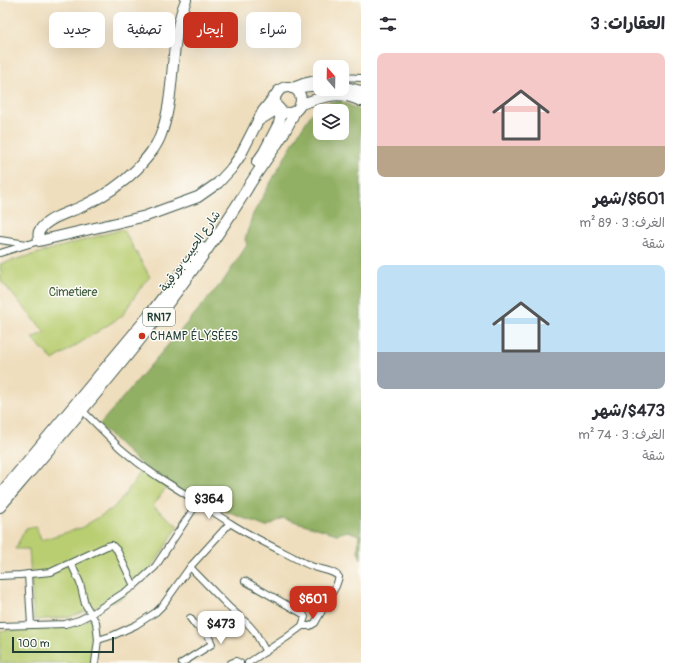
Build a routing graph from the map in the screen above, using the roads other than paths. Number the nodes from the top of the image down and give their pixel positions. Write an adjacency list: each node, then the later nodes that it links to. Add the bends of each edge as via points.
1 (186, 0): 13 (main road, via 176,35 165,121 155,147 137,169 113,189)
2 (349, 77): 3 (street)
3 (361, 78)
4 (313, 80): 7 (street)
5 (313, 86): 7 (main road)
6 (349, 88): 8 (main road)
7 (286, 89): 10 (main road, via 295,90 300,96); 11 (main road, RN17, via 276,100); 12 (main road, via 263,111)
8 (361, 91)
9 (361, 101): 10 (main road, via 347,95 329,95)
10 (298, 107): 11 (main road, via 287,113); 19 (main road, شارع الحبيب بورقيبة / RN17, via 288,128 205,255 161,315)
11 (279, 109): 12 (main road); 19 (main road, شارع الحبيب بورقيبة / RN17, via 279,123 264,152 197,254)
12 (258, 121): 14 (main road, via 240,156 230,169 218,183 198,197 146,216)
13 (56, 217): 14 (main road); 16 (main road, via 40,228)
14 (52, 237): 16 (main road)
15 (0, 240): 17 (street)
16 (39, 241): 17 (street)
17 (29, 244): 18 (street)
18 (0, 253)
19 (79, 407): 20 (main road, شارع الحبيب بورقيبة / RN17); 21 (street, via 137,462); 22 (main road, شارع الحبيب بورقيبة / RN17)
20 (0, 494)
21 (198, 502): 23 (street); 29 (street, via 155,567)
22 (0, 507)
23 (230, 523): 25 (street); 34 (street, via 304,563 338,575 336,586 315,623)
24 (71, 563): 26 (street, via 51,572); 29 (street, via 112,545 117,550); 30 (street)
25 (190, 567): 35 (street, via 163,605 151,615 125,630); 36 (street, via 249,625)
26 (28, 574): 27 (street); 32 (street)
27 (0, 576)
28 (246, 581): 34 (street, via 303,614 305,617)
29 (134, 586): 30 (street)
30 (91, 614): 32 (street, via 65,624); 35 (street, via 96,622)
31 (190, 618): 39 (street, via 196,626 206,631 212,645)
32 (31, 625): 33 (street)
33 (0, 626)
34 (302, 626): 36 (street)
35 (98, 640): 38 (street)
36 (266, 652): 37 (street)
37 (251, 662)
38 (95, 663)
39 (182, 663)
40 (231, 663): 41 (street)
41 (240, 663)

